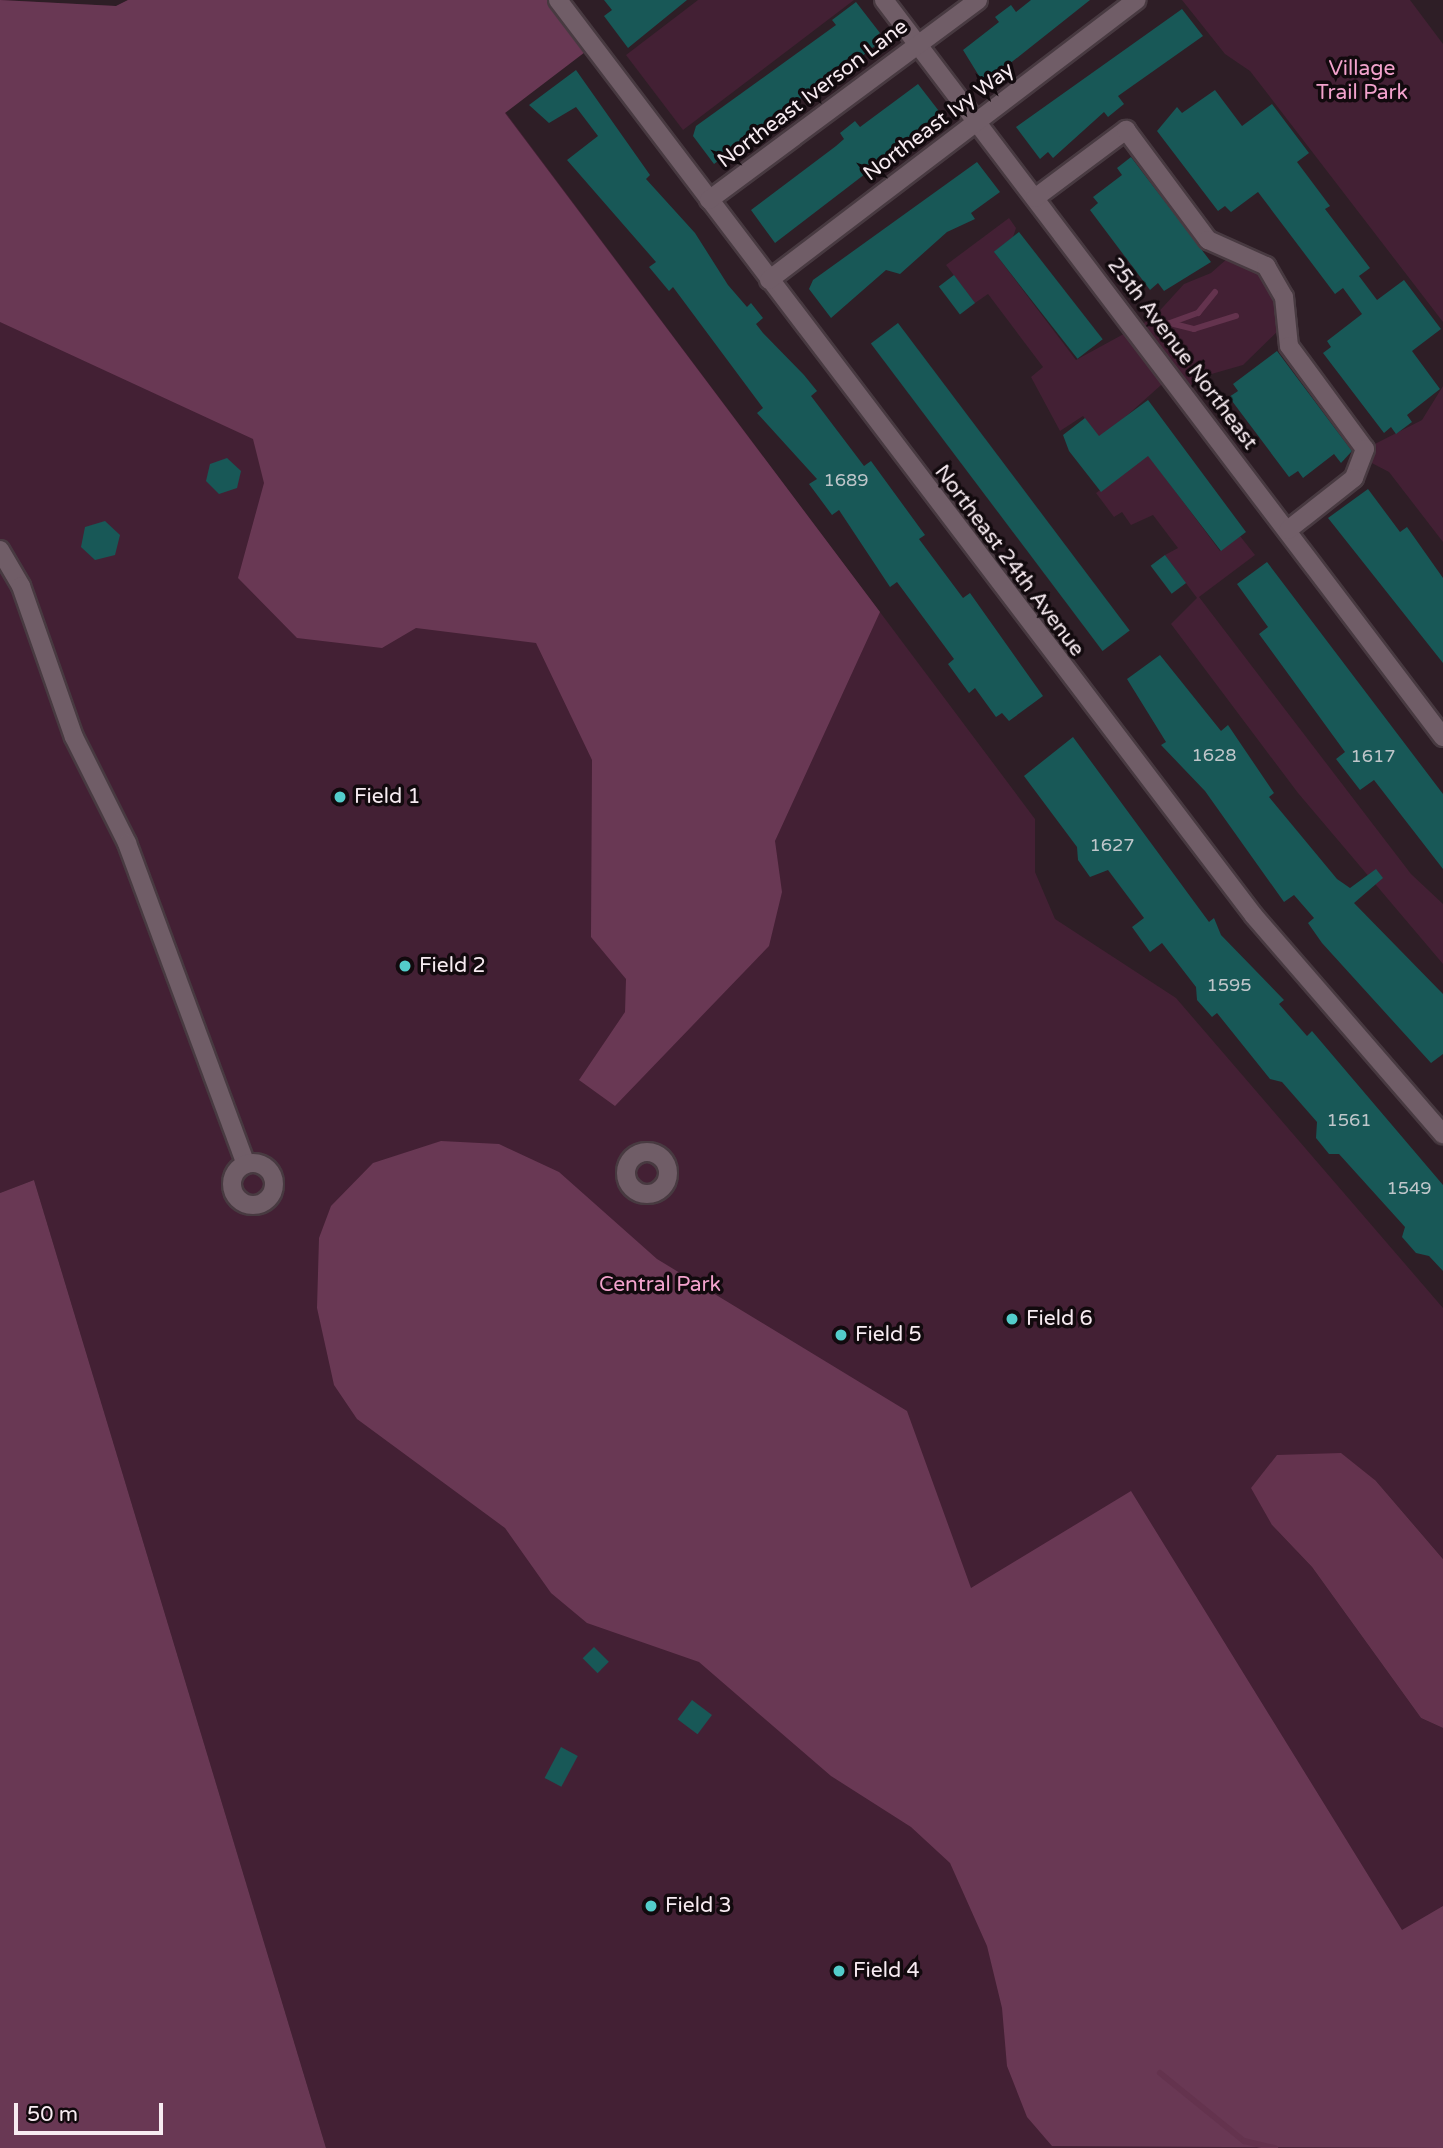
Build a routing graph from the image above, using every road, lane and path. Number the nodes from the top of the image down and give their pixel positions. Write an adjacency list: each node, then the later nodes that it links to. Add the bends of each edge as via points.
1 (884, 0): 5 (street, 25th Avenue Northeast)
2 (978, 0): 5 (street, Northeast Iverson Lane)
3 (1137, 0): 6 (street, Northeast Ivy Way)
4 (565, 2): 8 (street, Northeast 24th Avenue)
5 (918, 45): 6 (street, 25th Avenue Northeast); 8 (street, Northeast Iverson Lane)
6 (977, 122): 7 (street, 25th Avenue Northeast); 9 (street, Northeast Ivy Way)
7 (1035, 198): 10 (street, 25th Avenue Northeast); 10 (street, via 1126,130 1208,240 1266,266 1284,298 1289,346 1365,449 1354,478)
8 (709, 200): 9 (street, Northeast 24th Avenue)
9 (769, 280): 13 (street, Northeast 24th Avenue, via 1254,916)
10 (1287, 530): 12 (street, 25th Avenue Northeast)
11 (0, 550): 14 (street, via 21,586 75,737 127,843)
12 (1443, 737)
13 (1443, 1133)
14 (246, 1164)

